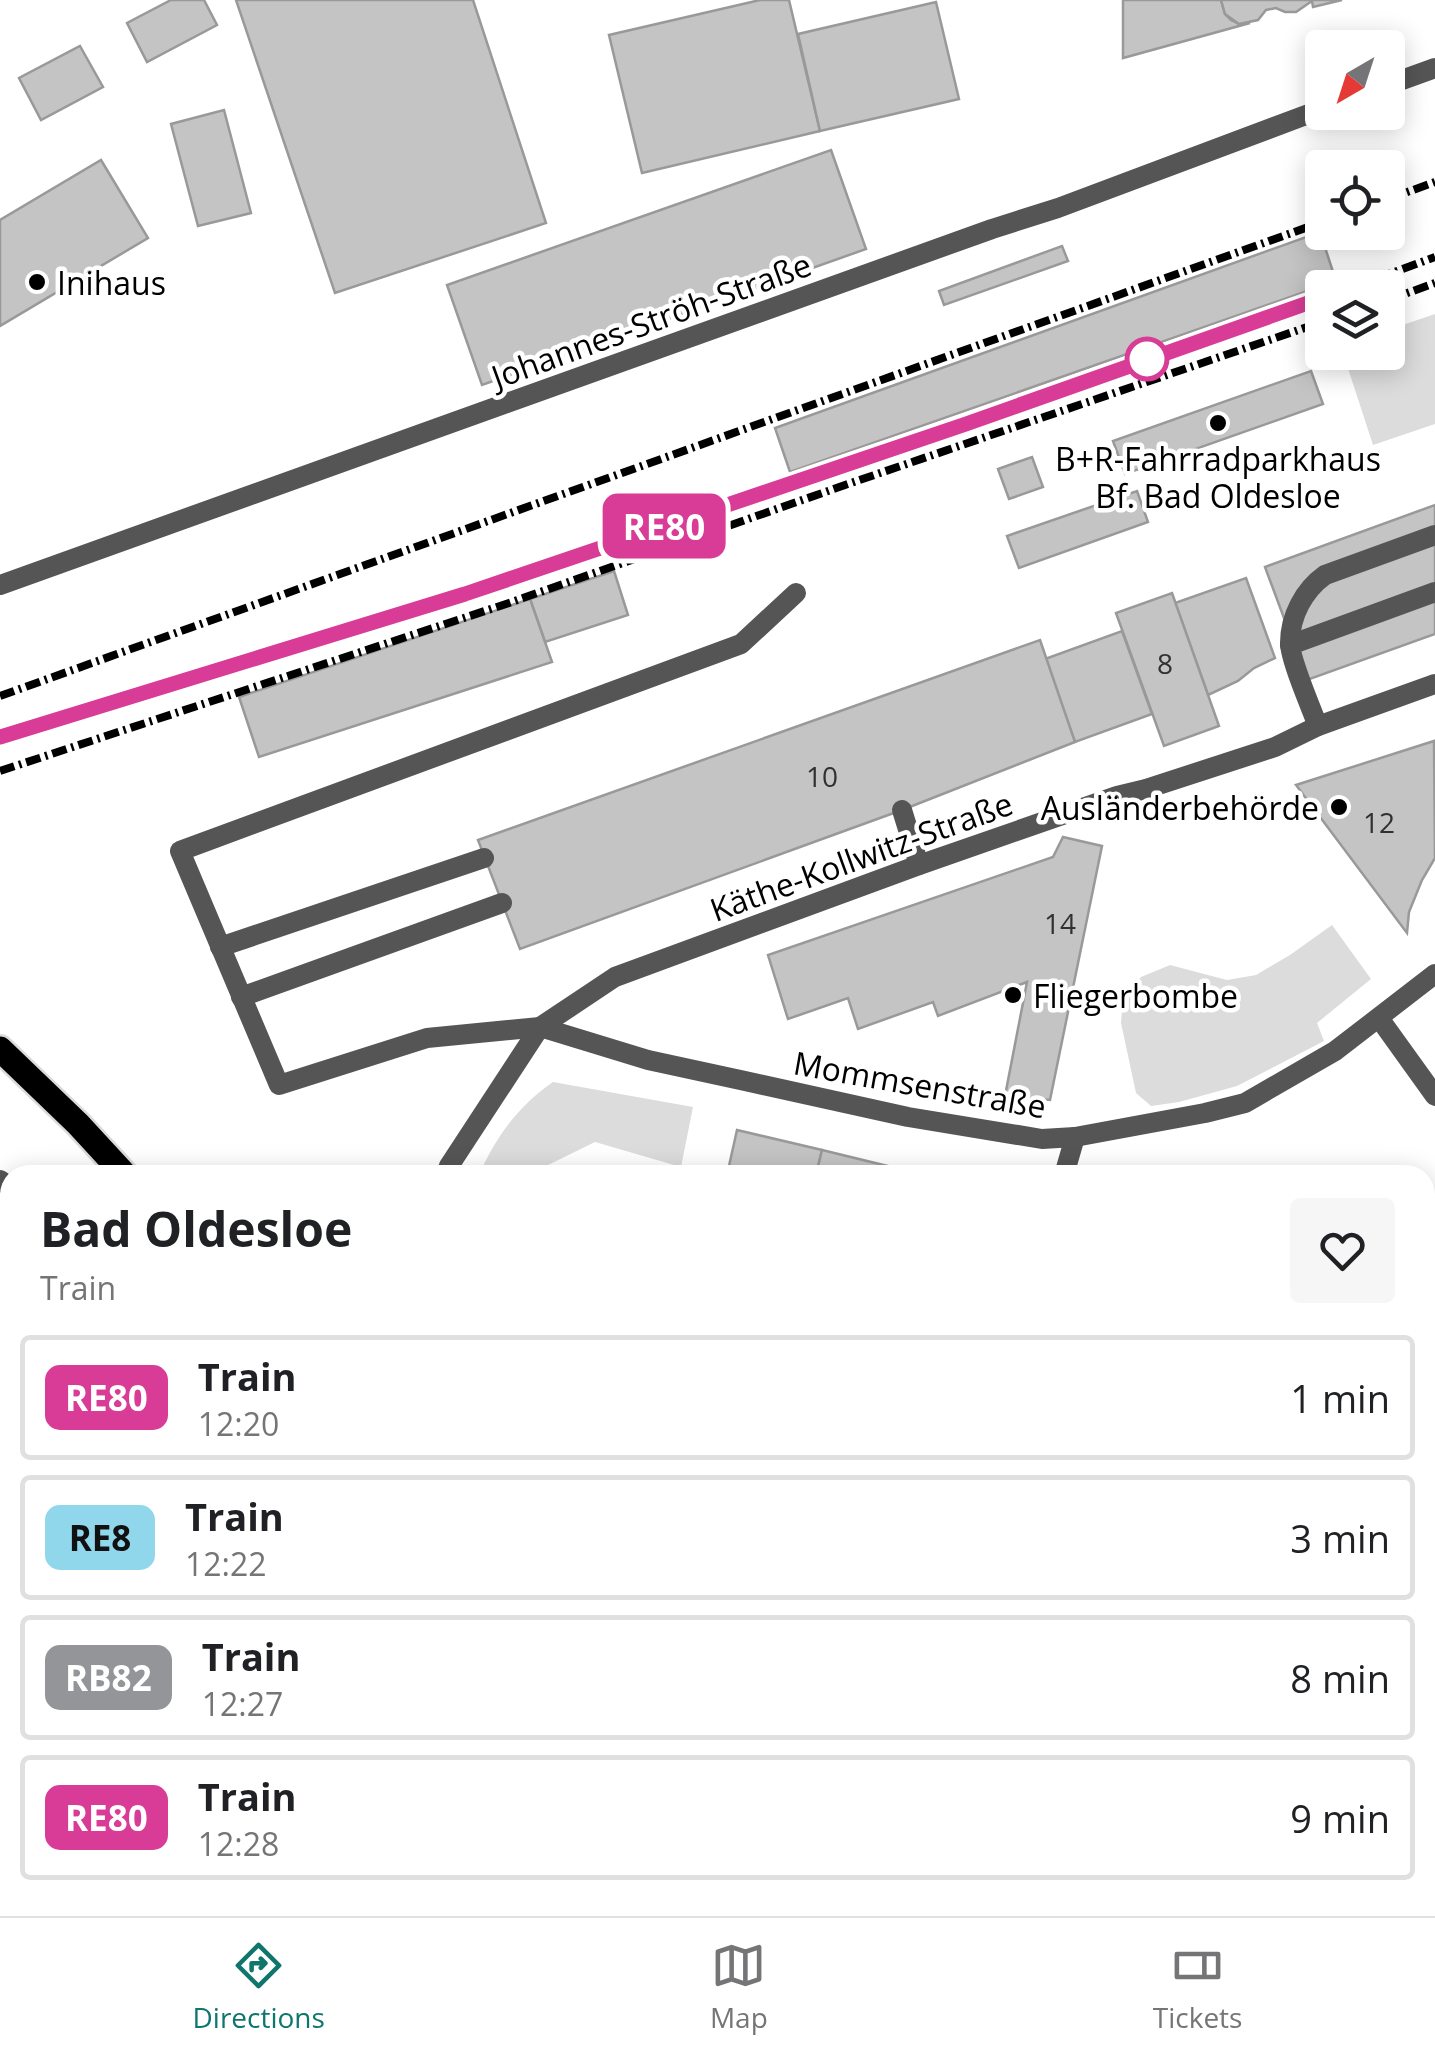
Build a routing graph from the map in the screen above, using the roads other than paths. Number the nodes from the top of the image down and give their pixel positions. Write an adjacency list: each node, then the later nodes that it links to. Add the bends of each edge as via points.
1 (1435, 68): 2 (street)
2 (1405, 79)
3 (1305, 116): 5 (street, Johannes-Ströh-Straße)
4 (1435, 535): 8 (street, via 1310,586)
5 (0, 585)
6 (1435, 592): 8 (street)
7 (796, 593): 15 (street, via 741,644 180,851)
8 (1290, 646): 10 (street)
9 (1435, 684): 10 (street, Käthe-Kollwitz-Straße)
10 (1318, 726): 13 (street, Käthe-Kollwitz-Straße, via 1276,747)
11 (902, 810): 13 (street)
12 (484, 858): 15 (street)
13 (919, 866): 19 (street, Käthe-Kollwitz-Straße, via 616,977)
14 (502, 903): 17 (street)
15 (220, 947): 17 (street)
16 (1435, 974): 18 (street, Mommsenstraße)
17 (241, 997): 19 (street, via 280,1085 428,1038)
18 (1379, 1018): 21 (street); 22 (street, Mommsenstraße, via 1245,1103)
19 (540, 1027): 22 (street, Mommsenstraße, via 648,1060 908,1117 1042,1139); 24 (street, Käthe-Kollwitz-Straße)
20 (0, 1049): 23 (main road)
21 (1435, 1096)
22 (1076, 1137): 25 (street)
23 (116, 1165)
24 (450, 1165)
25 (1067, 1165)

